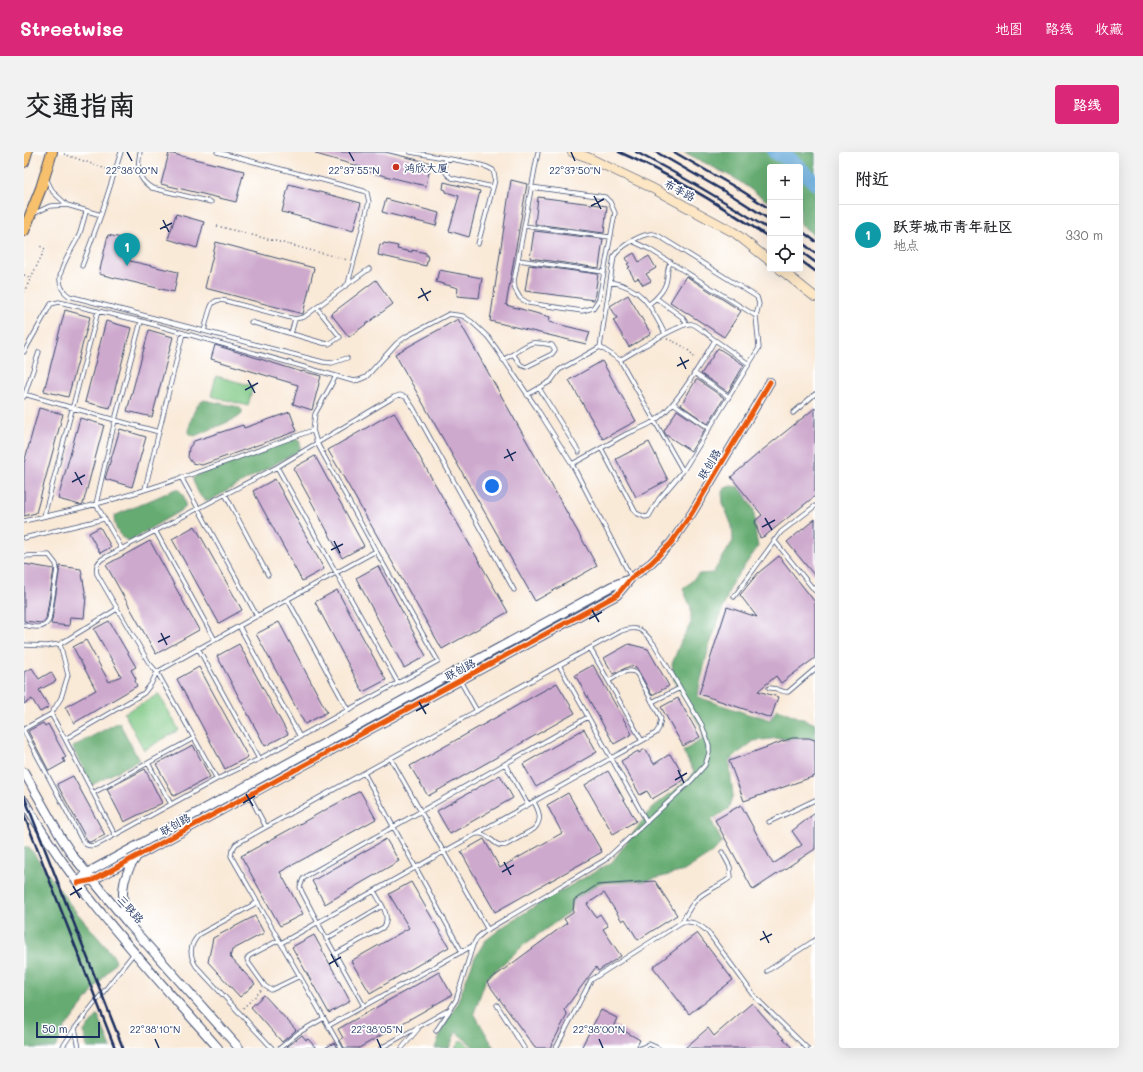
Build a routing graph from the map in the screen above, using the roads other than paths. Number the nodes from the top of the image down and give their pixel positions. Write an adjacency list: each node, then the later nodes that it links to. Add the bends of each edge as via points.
1 (27, 152): 10 (main road)
2 (52, 152): 11 (main road)
3 (121, 152): 18 (lane)
4 (140, 152): 14 (lane, via 139,175 147,185)
5 (217, 152): 32 (lane, via 367,193 369,202)
6 (410, 152): 9 (lane)
7 (538, 152): 13 (lane)
8 (572, 152): 24 (main road, 布李路, via 650,187 735,233)
9 (445, 158): 12 (lane, via 444,171 452,178); 12 (lane, via 491,168 494,173)
10 (24, 162)
11 (45, 175): 15 (lane, via 48,185); 17 (main road)
12 (493, 186): 23 (lane)
13 (531, 187): 19 (lane); 21 (lane, via 605,197 614,213)
14 (211, 202)
15 (67, 205): 16 (lane); 17 (lane, via 50,206)
16 (86, 212): 18 (lane); 43 (lane, via 80,233 60,273 60,281 66,294)
17 (30, 216): 20 (main road)
18 (101, 216): 27 (lane)
19 (524, 226): 21 (lane); 25 (lane)
20 (24, 231)
21 (610, 237): 29 (lane)
22 (632, 241): 26 (lane); 31 (lane, via 621,247 614,256); 38 (lane, via 649,234 659,236 754,294 759,301)
23 (478, 244)
24 (767, 259)
25 (518, 260): 29 (lane); 29 (lane, via 514,281 515,290 520,298 528,303 582,311 597,304)
26 (671, 262): 34 (lane, via 667,268 666,283); 38 (lane)
27 (82, 266)
28 (369, 269): 32 (lane)
29 (604, 272)
30 (784, 272): 33 (main road)
31 (610, 282): 35 (lane, via 622,284 636,291); 48 (lane)
32 (348, 284): 36 (lane)
33 (815, 297)
34 (656, 298): 35 (lane); 42 (lane, via 682,317)
35 (649, 304): 46 (lane)
36 (317, 308): 39 (lane, via 304,317); 45 (lane, via 340,337 329,344)
37 (98, 311): 40 (lane); 49 (lane, via 59,302 52,304); 65 (lane)
38 (756, 316): 55 (lane, via 759,348)
39 (295, 319): 43 (lane, via 220,300 213,303); 45 (lane)
40 (141, 321): 44 (lane); 67 (lane)
41 (252, 322): 45 (lane)
42 (686, 323): 46 (lane); 47 (lane, via 692,324)
43 (204, 331): 52 (lane, via 322,362 332,363)
44 (183, 333): 57 (lane); 71 (lane)
45 (291, 334)
46 (665, 334): 54 (lane)
47 (715, 340): 55 (lane); 56 (lane)
48 (600, 347): 54 (lane); 59 (lane, via 559,370 551,381)
49 (24, 352)
50 (39, 352): 61 (lane)
51 (513, 354): 51 (lane, via 520,365 526,367 555,350 552,345 534,342); 53 (lane)
52 (347, 358)
53 (503, 360): 57 (lane, via 488,337 472,322 463,316 450,314 397,343 366,376 359,380 353,381); 62 (lane)
54 (620, 360): 68 (lane)
55 (749, 364): 63 (lane)
56 (695, 372): 63 (lane); 64 (lane)
57 (336, 376): 70 (lane, via 314,414)
58 (770, 382): 95 (street, 联创路, via 684,525 651,563)
59 (538, 388): 62 (lane); 74 (lane)
60 (815, 394): 66 (lane)
61 (24, 395): 65 (lane)
62 (527, 395): 75 (lane)
63 (729, 397): 69 (lane)
64 (673, 403): 68 (lane); 69 (lane)
65 (72, 408): 67 (lane); 84 (lane)
66 (793, 413)
67 (115, 420): 71 (lane); 81 (lane)
68 (654, 421): 73 (lane); 77 (lane)
69 (709, 428): 77 (lane)
70 (312, 430): 72 (lane); 78 (lane)
71 (159, 432): 79 (lane)
72 (317, 443): 76 (lane); 91 (lane); 96 (lane, via 394,397 406,397)
73 (601, 448): 75 (lane); 77 (lane, via 636,513 645,517 649,516 659,499)
74 (579, 452)
75 (572, 464): 95 (lane)
76 (277, 467): 80 (lane); 93 (lane)
77 (683, 471)
78 (181, 478): 79 (lane); 83 (lane)
79 (145, 489): 81 (lane)
80 (225, 494): 83 (lane); 94 (lane)
81 (96, 504): 84 (lane); 85 (lane)
82 (815, 506): 89 (lane)
83 (198, 509): 87 (lane); 101 (lane)
84 (44, 516): 86 (lane)
85 (104, 519): 88 (lane); 90 (lane)
86 (24, 521)
87 (156, 532): 90 (lane); 104 (lane)
88 (24, 538)
89 (774, 540): 97 (lane); 98 (lane)
90 (122, 549): 100 (lane, via 98,562 96,570)
91 (376, 551): 93 (lane); 115 (lane, via 438,662)
92 (24, 556): 102 (lane, via 49,555 56,564 56,569 50,620 43,627)
93 (337, 572): 99 (lane); 115 (lane)
94 (268, 575)
95 (631, 578): 112 (street, 联创路); 113 (street, 联创路, via 617,595)
96 (514, 590)
97 (815, 591)
98 (734, 597)
99 (288, 600): 101 (lane); 119 (lane)
100 (117, 609): 105 (lane); 111 (lane)
101 (257, 616): 103 (lane)
102 (24, 625)
103 (239, 626): 104 (lane); 124 (lane)
104 (215, 640): 107 (lane)
105 (60, 644): 106 (lane); 121 (lane, via 68,675 61,698)
106 (24, 645)
107 (198, 648): 111 (lane); 129 (lane)
108 (590, 648): 109 (lane); 114 (lane); 116 (lane, via 631,627 640,629 654,644)
109 (559, 665): 120 (lane); 122 (lane)
110 (815, 669): 117 (lane, via 788,692 774,687)
111 (157, 672): 125 (lane); 126 (lane, via 144,693)
112 (455, 672): 113 (lane); 154 (street, 联创路)
113 (460, 680): 120 (lane); 137 (street, 联创路)
114 (609, 681): 118 (lane, via 627,671 635,672); 127 (lane)
115 (398, 683): 119 (lane)
116 (680, 688): 118 (lane); 144 (lane, via 706,734 708,760 692,781)
117 (769, 688)
118 (652, 702): 127 (lane, via 661,718 660,723 656,733)
119 (348, 710): 124 (lane)
120 (477, 711): 130 (lane)
121 (51, 714): 123 (lane); 126 (lane)
122 (588, 717): 128 (lane); 132 (lane)
123 (24, 730): 149 (lane, via 83,842 92,846)
124 (300, 737): 129 (lane)
125 (194, 738): 131 (lane); 135 (lane)
126 (65, 739): 136 (lane)
127 (642, 741): 128 (lane)
128 (611, 758): 140 (lane); 144 (lane)
129 (259, 759): 135 (lane)
130 (391, 759): 134 (lane); 143 (lane)
131 (148, 763): 136 (lane); 141 (lane)
132 (505, 764): 142 (lane); 143 (lane)
133 (24, 772): 154 (street, 三联路, via 60,836)
134 (364, 773): 146 (lane); 147 (lane)
135 (217, 779): 141 (lane)
136 (93, 793): 149 (lane)
137 (249, 795): 147 (lane); 152 (street, 联创路)
138 (815, 800): 145 (lane)
139 (24, 802): 156 (street)
140 (534, 802): 142 (lane); 148 (lane, via 540,815 538,826 506,845 498,846 486,835)
141 (171, 804): 149 (lane)
142 (528, 805): 148 (lane)
143 (420, 811): 146 (lane); 150 (lane)
144 (647, 822): 162 (lane, via 605,860)
145 (769, 822)
146 (393, 826): 153 (lane); 161 (lane, via 303,879 300,887)
147 (266, 827): 158 (lane, via 236,844 231,856)
148 (476, 834): 150 (lane)
149 (115, 835)
150 (443, 852): 153 (lane); 162 (lane)
151 (722, 852): 160 (lane, via 730,867 731,877 697,898)
152 (139, 855): 155 (street, 联创路); 163 (street, via 130,865 123,884 125,909)
153 (416, 868): 157 (lane); 169 (lane)
154 (86, 872): 155 (street, 三联路); 156 (street, 联创路)
155 (93, 880): 156 (street, 联创路); 163 (street, 三联路)
156 (78, 883): 168 (street)
157 (374, 891): 159 (lane); 161 (lane)
158 (258, 902): 166 (lane); 185 (lane, via 200,934 194,939 190,954 196,966)
159 (382, 906): 164 (lane); 170 (lane, via 387,917 384,927)
160 (682, 922): 191 (lane, via 591,980); 194 (lane, via 691,921 707,931 756,998)
161 (318, 923): 164 (lane); 166 (lane)
162 (488, 930): 167 (lane, via 477,938)
163 (135, 931): 184 (street, 三联路)
164 (326, 939): 170 (lane)
165 (815, 940): 171 (lane)
166 (280, 942): 172 (lane); 172 (lane, via 249,956 247,959 250,966 272,990)
167 (473, 945): 169 (lane); 175 (lane, via 456,1000)
168 (135, 952): 179 (lane); 183 (street)
169 (462, 952): 174 (lane)
170 (335, 954): 174 (lane)
171 (767, 970)
172 (300, 976): 176 (lane)
173 (497, 1005): 190 (lane)
174 (364, 1006): 177 (lane)
175 (450, 1009): 178 (lane); 180 (lane)
176 (324, 1018): 177 (lane); 186 (lane, via 298,1033)
177 (328, 1026): 187 (lane)
178 (420, 1026): 188 (lane); 189 (lane)
179 (75, 1028): 181 (lane); 182 (lane)
180 (436, 1031)
181 (62, 1048)
182 (79, 1048)
183 (218, 1048)
184 (239, 1048)
185 (272, 1048)
186 (280, 1048)
187 (341, 1048)
188 (381, 1048)
189 (402, 1048)
190 (524, 1048)
191 (556, 1048)
192 (641, 1048): 193 (lane, via 649,1044)
193 (658, 1048)
194 (807, 1048)

